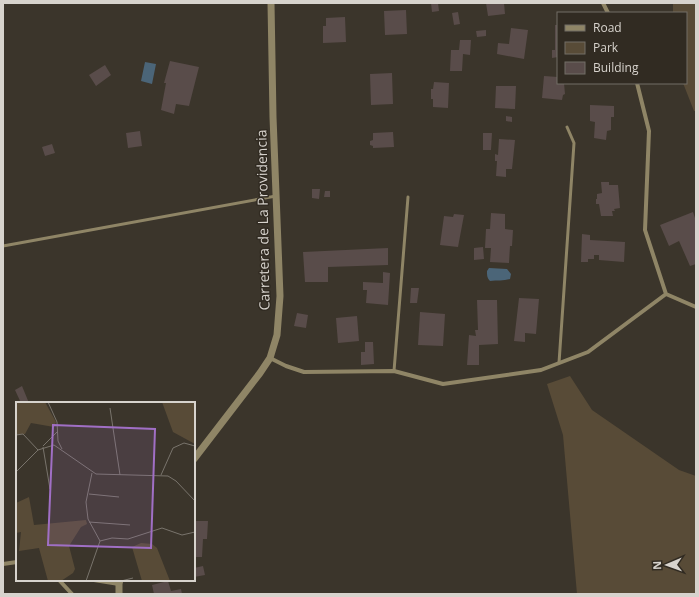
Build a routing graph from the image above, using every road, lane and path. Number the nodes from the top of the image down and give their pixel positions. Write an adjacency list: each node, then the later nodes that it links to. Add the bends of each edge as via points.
1 (271, 3): 6 (street, Carretera de La Providencia)
2 (603, 3): 3 (street)
3 (608, 12)
4 (637, 84): 9 (street, via 649,131 645,230)
5 (567, 126): 12 (lane, via 574,142)
6 (276, 196): 8 (lane); 11 (street, Carretera de La Providencia, via 280,296 277,335)
7 (408, 197): 13 (lane)
8 (3, 246)
9 (666, 294): 10 (street); 12 (street, via 588,352)
10 (696, 307)
11 (270, 358): 13 (street, via 304,372); 14 (street, Carretera de La Providencia)
12 (559, 363): 13 (street, via 541,370 443,384)
13 (394, 371)
14 (195, 458)
15 (16, 562): 16 (street)
16 (3, 564)
17 (59, 581): 20 (street)
18 (106, 581): 19 (street)
19 (119, 582): 21 (street)
20 (72, 594)
21 (119, 594)

